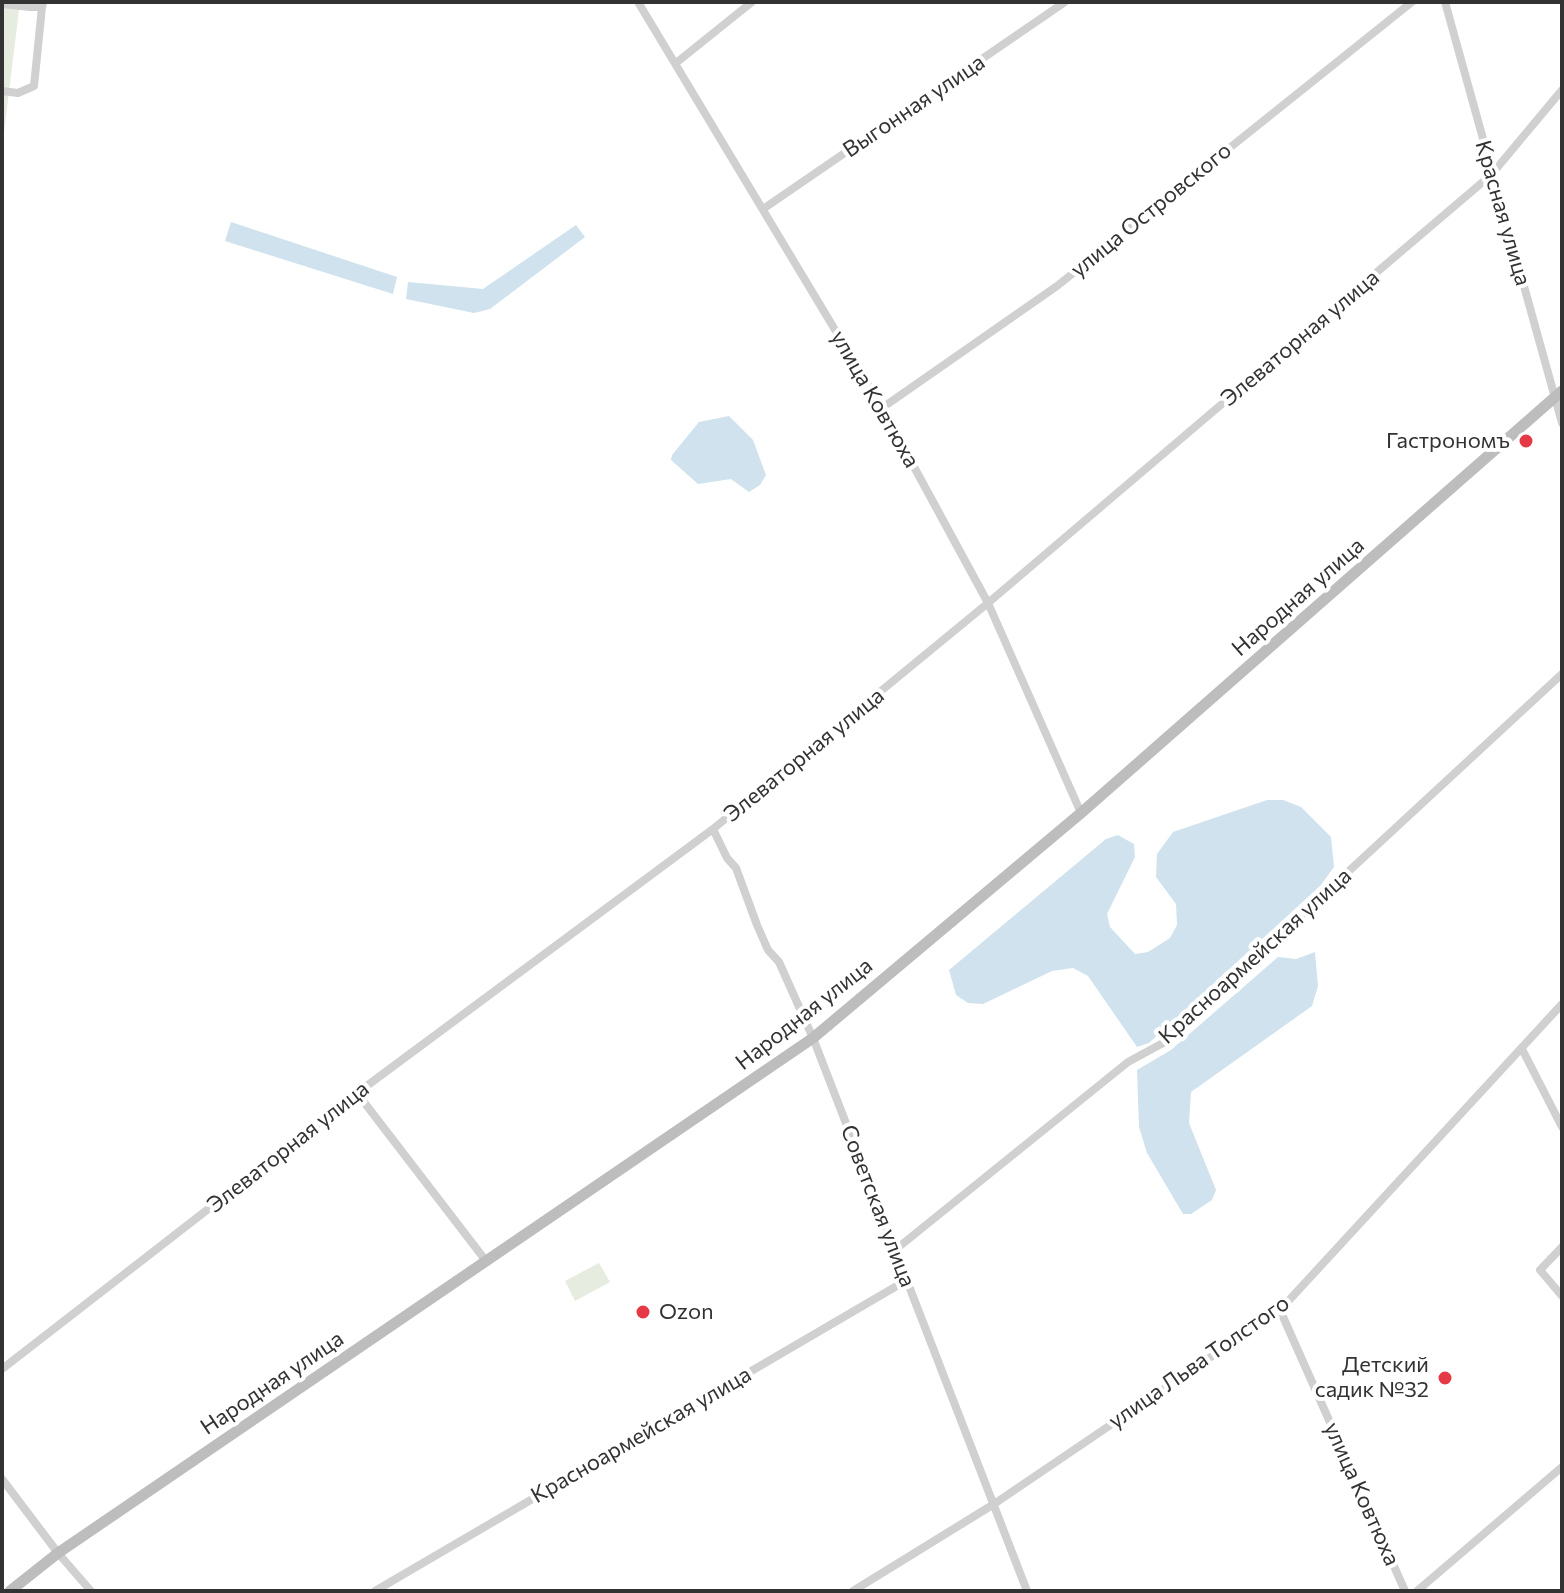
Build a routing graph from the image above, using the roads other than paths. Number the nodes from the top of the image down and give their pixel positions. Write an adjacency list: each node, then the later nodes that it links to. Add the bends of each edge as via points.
1 (638, 2): 8 (street, улица Ковтюха)
2 (752, 2): 8 (street)
3 (1065, 2): 12 (street, Выгонная улица)
4 (1412, 2): 14 (street, улица Островского, via 1060,283)
5 (1445, 2): 11 (street, Красная улица)
6 (2, 4): 7 (street)
7 (42, 4): 10 (street, via 34,86 18,93)
8 (676, 63): 12 (street, улица Ковтюха)
9 (1562, 90): 11 (street, Элеваторная улица)
10 (2, 91)
11 (1491, 175): 13 (street, Красная улица); 16 (street, Элеваторная улица)
12 (763, 209): 14 (street, улица Ковтюха)
13 (1559, 395): 15 (street, Красная улица); 18 (main road, Народная улица)
14 (882, 408): 16 (street, улица Ковтюха)
15 (1562, 423)
16 (988, 603): 18 (street, улица Ковтюха); 19 (street, Элеваторная улица)
17 (1562, 674): 26 (street, Красноармейская улица, via 1163,1043 1128,1062)
18 (1081, 813): 21 (main road, Народная улица)
19 (713, 829): 21 (street, Советская улица); 23 (street, Элеваторная улица)
20 (1562, 1004): 22 (street, улица Льва Толстого)
21 (813, 1038): 26 (street, Советская улица); 27 (main road, Народная улица)
22 (1522, 1049): 24 (street); 30 (street, улица Льва Толстого)
23 (357, 1093): 27 (street); 31 (street, Элеваторная улица)
24 (1562, 1127)
25 (1562, 1247): 29 (street, via 1540,1270)
26 (895, 1250): 28 (street, Советская улица)
27 (486, 1261): 35 (main road, Народная улица)
28 (907, 1280): 34 (street, Советская улица); 38 (street, Красноармейская улица)
29 (1562, 1296)
30 (1280, 1310): 34 (street, улица Льва Толстого); 41 (street, улица Ковтюха)
31 (2, 1369)
32 (1562, 1467): 42 (street)
33 (2, 1479): 35 (street)
34 (994, 1504): 39 (street, улица Льва Толстого); 40 (street, Советская улица)
35 (58, 1553): 36 (main road, Народная улица); 37 (street)
36 (10, 1591)
37 (91, 1591)
38 (375, 1591)
39 (853, 1591)
40 (1027, 1591)
41 (1405, 1591)
42 (1417, 1591)

